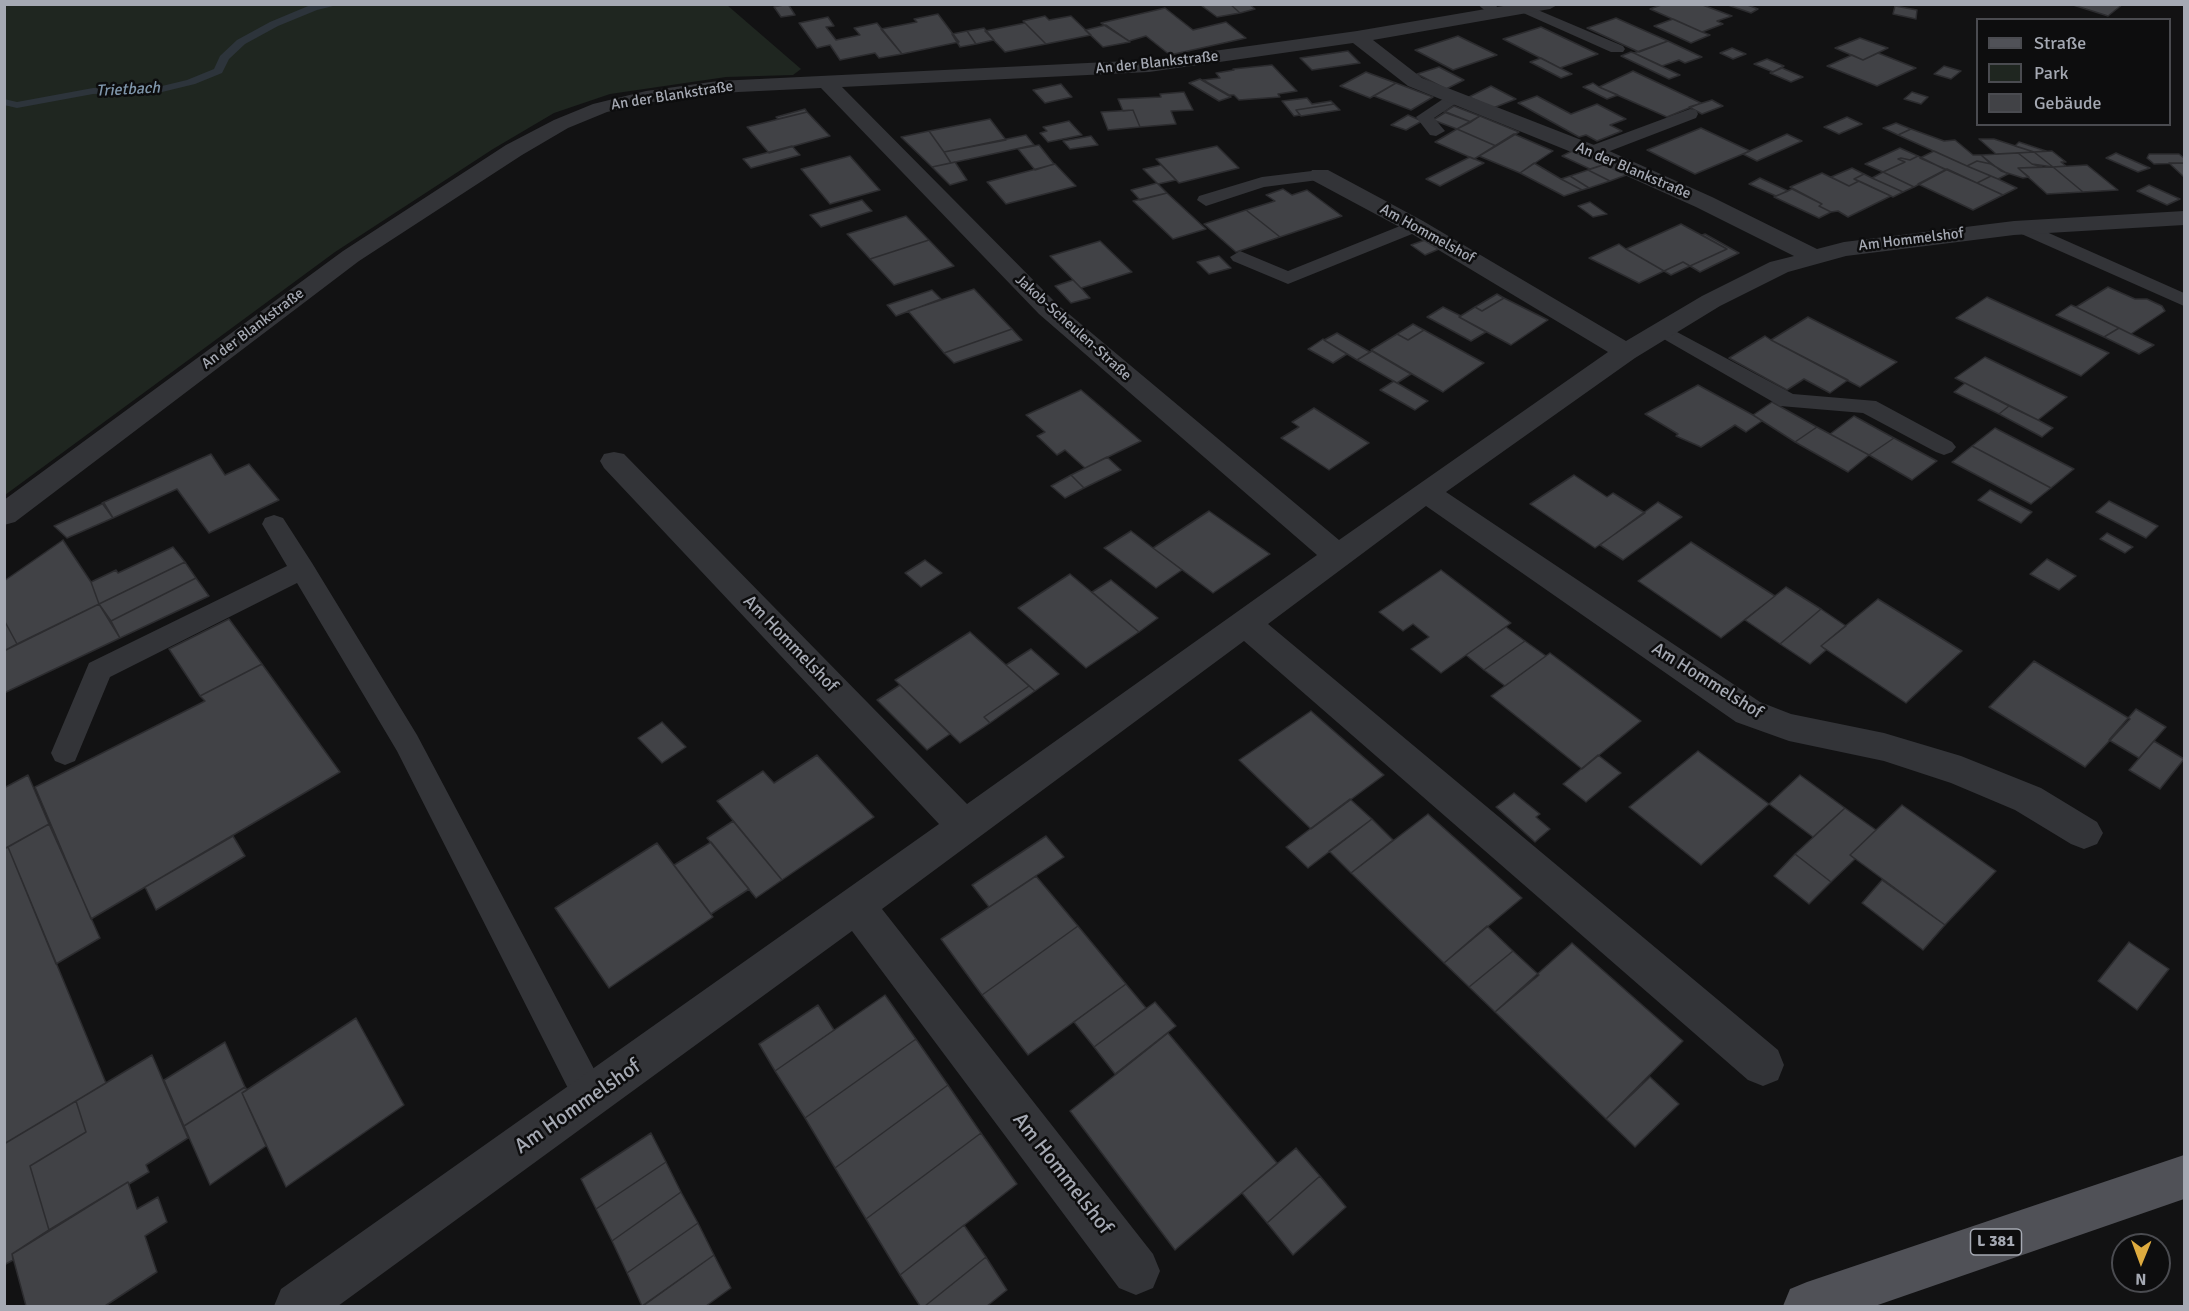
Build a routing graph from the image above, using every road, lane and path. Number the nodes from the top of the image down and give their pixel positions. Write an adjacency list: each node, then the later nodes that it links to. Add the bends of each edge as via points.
1 (1536, 6): 2 (street, An der Blankstraße); 4 (lane)
2 (1491, 9): 3 (street, An der Blankstraße)
3 (1357, 37): 5 (street, An der Blankstraße, via 1149,66); 6 (street, An der Blankstraße, via 1407,78)
4 (1617, 49)
5 (826, 82): 23 (street, An der Blankstraße, via 718,87 646,97 600,108 544,132 448,190 351,256); 25 (street, Jakob-Scheulen-Straße, via 1048,309)
6 (1452, 98): 8 (lane, via 1424,117); 9 (street, An der Blankstraße)
7 (1690, 114): 9 (lane)
8 (1436, 131)
9 (1591, 152): 16 (street, An der Blankstraße)
10 (1320, 176): 11 (lane, via 1262,182); 13 (street, Am Hommelshof)
11 (1206, 200)
12 (2184, 218): 14 (street, Am Hommelshof)
13 (1415, 226): 15 (lane, via 1288,278); 19 (street, Am Hommelshof)
14 (2024, 228): 16 (street, Am Hommelshof, via 1877,244); 17 (lane)
15 (1240, 257)
16 (1815, 257): 18 (street, Am Hommelshof, via 1779,267)
17 (2184, 300)
18 (1662, 330): 19 (street, Am Hommelshof); 20 (lane, via 1788,401 1868,406)
19 (1626, 352): 22 (street, Am Hommelshof)
20 (1944, 447)
21 (614, 461): 29 (street, Am Hommelshof)
22 (1426, 492): 25 (street, Am Hommelshof); 30 (street, Am Hommelshof, via 1748,712 1789,727 1884,747 1961,771 2028,799)
23 (4, 515)
24 (274, 524): 26 (lane)
25 (1338, 556): 27 (street, Am Hommelshof)
26 (303, 569): 28 (lane, via 99,670); 33 (lane, via 407,743)
27 (1246, 624): 29 (street, Am Hommelshof); 32 (street)
28 (65, 753)
29 (965, 827): 31 (street, Am Hommelshof)
30 (2084, 833)
31 (856, 906): 33 (street, Am Hommelshof); 35 (street, Am Hommelshof)
32 (1762, 1065)
33 (591, 1098): 36 (street, Am Hommelshof)
34 (2184, 1177): 37 (main road, L 381)
35 (1136, 1270)
36 (298, 1306)
37 (1808, 1306)

